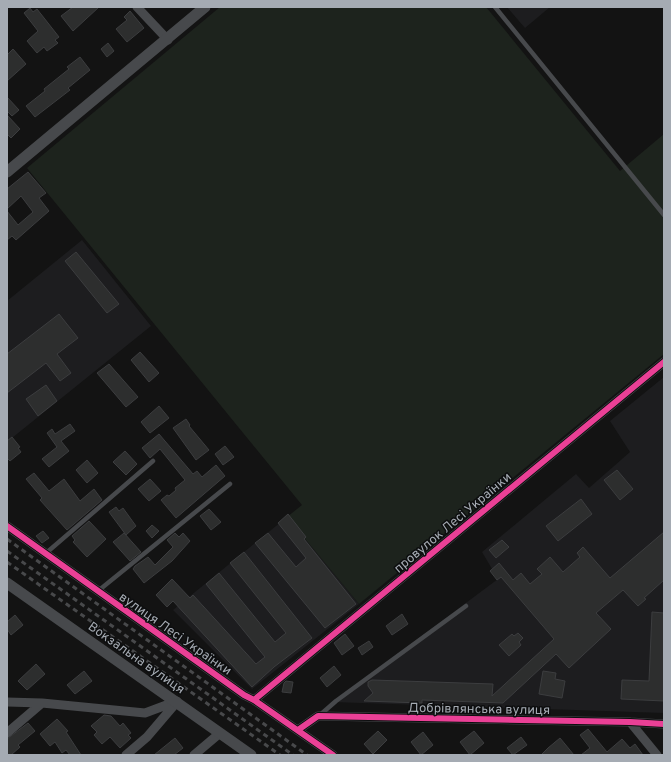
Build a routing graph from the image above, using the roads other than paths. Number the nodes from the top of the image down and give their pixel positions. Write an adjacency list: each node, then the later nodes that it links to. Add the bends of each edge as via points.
1 (137, 7): 4 (street)
2 (205, 7): 4 (street)
3 (495, 7): 6 (lane)
4 (168, 40): 5 (street)
5 (7, 172)
6 (664, 215)
7 (664, 362): 15 (street, провулок Лесі Українки)
8 (153, 461): 11 (lane)
9 (230, 484): 13 (lane)
10 (7, 526): 11 (street, вулиця Лесі Українки)
11 (45, 554): 13 (street, вулиця Лесі Українки)
12 (7, 583): 17 (street, Вокзальна вулиця)
13 (98, 591): 15 (street, вулиця Лесі Українки)
14 (466, 606): 19 (lane)
15 (254, 700): 22 (street, вулиця Лесі Українки)
16 (7, 702): 18 (street)
17 (176, 702): 18 (street, via 145,713); 24 (street, Вокзальна вулиця); 25 (street, via 147,737)
18 (42, 703): 23 (street)
19 (318, 716): 20 (street, Добрівлянська вулиця); 22 (street)
20 (630, 722): 21 (street, Добрівлянська вулиця); 29 (street)
21 (664, 724)
22 (298, 730): 28 (street, вулиця Лесі Українки)
23 (7, 733)
24 (220, 733): 26 (street); 27 (street, Вокзальна вулиця)
25 (126, 755)
26 (194, 755)
27 (252, 755)
28 (333, 755)
29 (657, 755)

